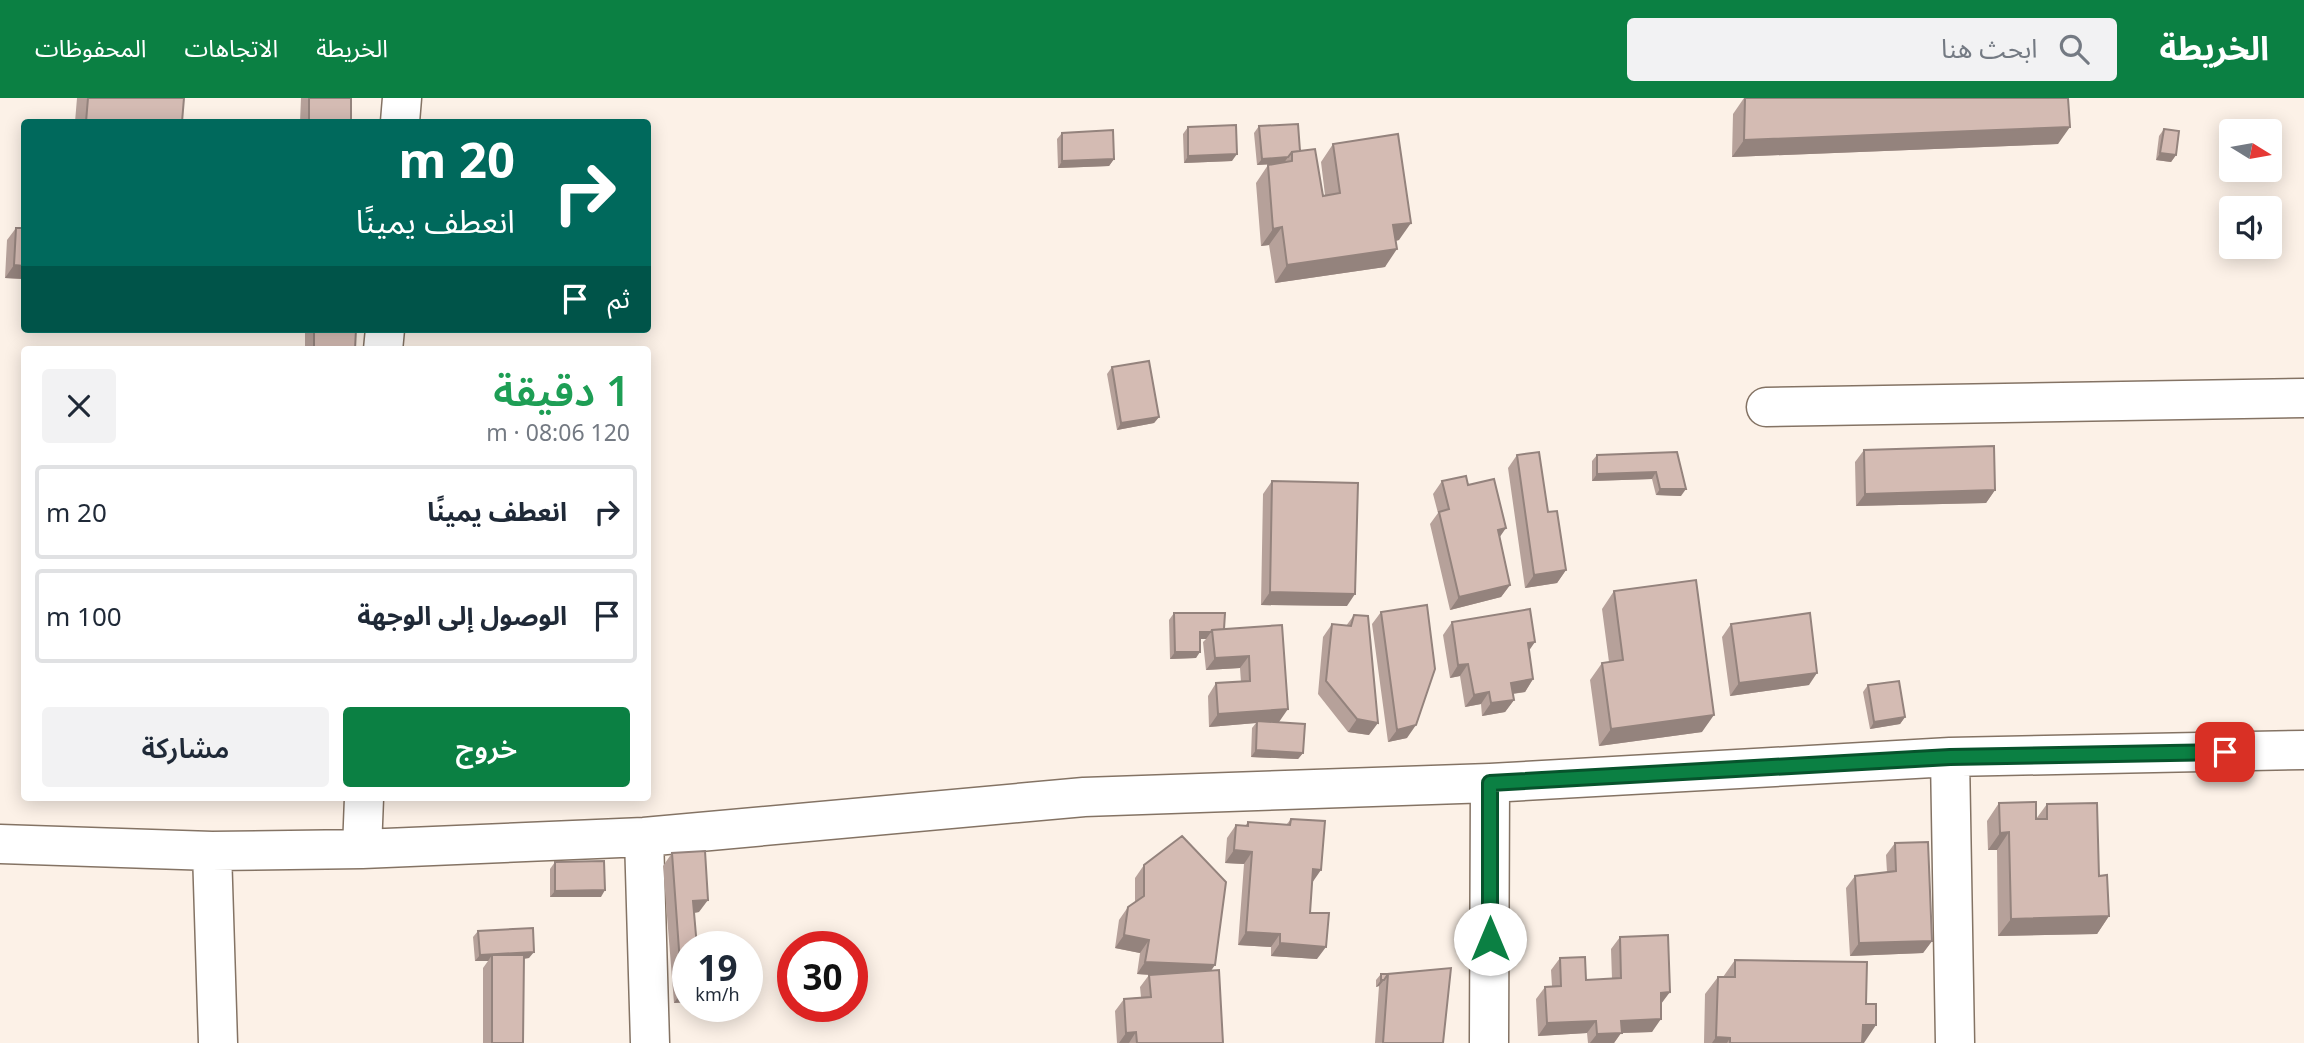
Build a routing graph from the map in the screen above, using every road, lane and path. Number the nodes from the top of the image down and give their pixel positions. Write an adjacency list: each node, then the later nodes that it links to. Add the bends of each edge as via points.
1 (402, 98): 2 (street)
2 (400, 119)
3 (2304, 398): 4 (street)
4 (1766, 407)
5 (2304, 750): 6 (street)
6 (1950, 757): 7 (street); 16 (street)
7 (1490, 783): 9 (street, via 1084,797); 15 (street)
8 (364, 801): 11 (street)
9 (644, 837): 11 (street); 14 (street)
10 (0, 844): 12 (street)
11 (362, 849): 12 (street)
12 (212, 851): 13 (street)
13 (218, 1043)
14 (650, 1043)
15 (1489, 1043)
16 (1955, 1043)

